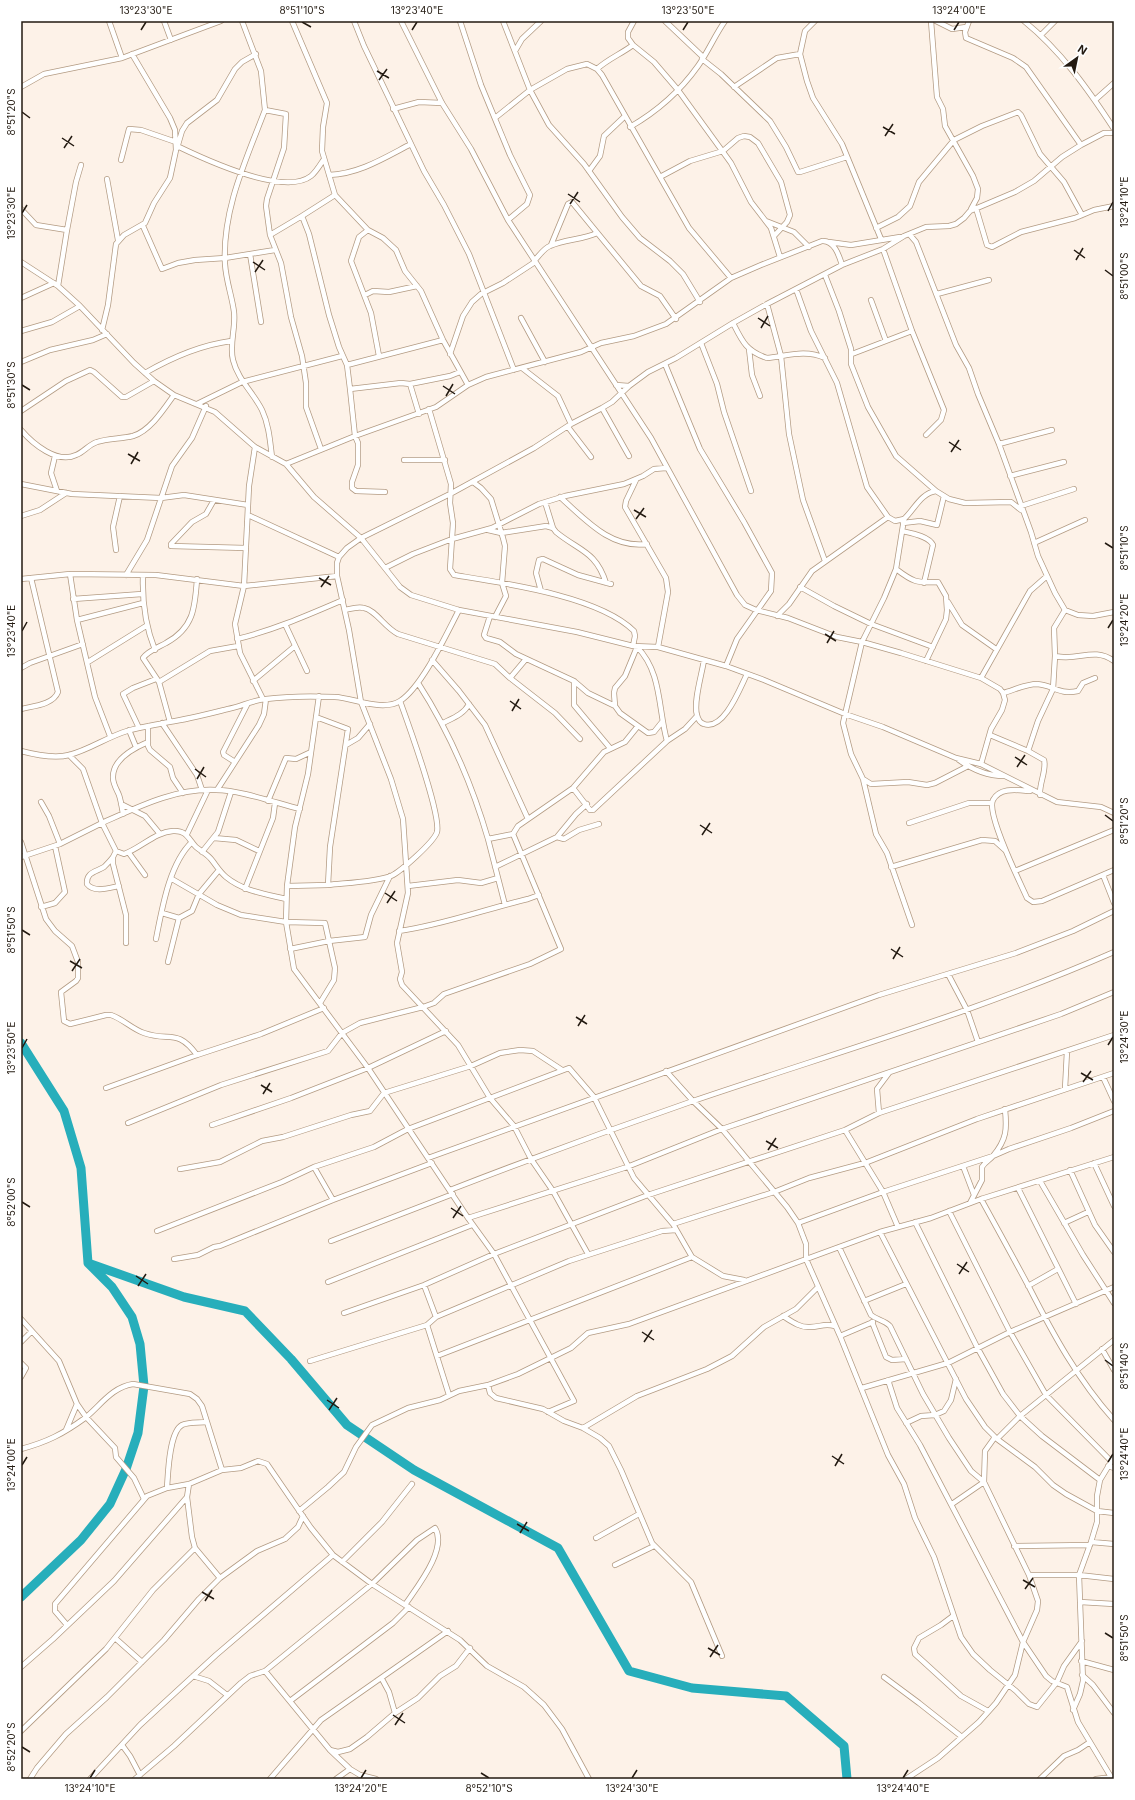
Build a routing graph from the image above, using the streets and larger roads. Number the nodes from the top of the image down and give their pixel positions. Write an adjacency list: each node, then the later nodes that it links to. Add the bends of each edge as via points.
1 (110, 21): 28 (street)
2 (164, 21): 22 (street)
3 (221, 21): 22 (street)
4 (242, 21): 26 (street)
5 (292, 21): 52 (street, via 327,103 322,135)
6 (354, 21): 38 (street)
7 (401, 21): 37 (street)
8 (460, 21): 41 (street)
9 (503, 21): 24 (street)
10 (541, 21): 24 (street, via 522,40)
11 (634, 21): 23 (street, via 628,32 628,38)
12 (665, 21): 29 (street)
13 (725, 21): 29 (street)
14 (815, 21): 27 (street, via 805,31)
15 (931, 21): 46 (street, via 935,87 943,109 945,126)
16 (936, 21): 20 (street, via 952,29)
17 (969, 21): 20 (street)
18 (1024, 21): 21 (street)
19 (1055, 21): 21 (street)
20 (966, 27): 48 (street, via 966,38 1014,58 1026,67)
21 (1041, 34): 36 (street, via 1064,59)
22 (171, 40): 25 (street)
23 (633, 45): 30 (street); 35 (street, via 654,62)
24 (515, 52): 34 (street)
25 (132, 54): 28 (street); 49 (street, via 170,118 175,130)
26 (256, 54): 39 (street, via 261,72); 49 (street, via 235,69 217,100 187,123)
27 (800, 54): 33 (street, via 777,58); 51 (street, via 813,98 842,144)
28 (122, 58): 32 (street, via 44,74)
29 (703, 58): 33 (street); 35 (street)
30 (597, 69): 34 (street, via 587,64 577,65); 40 (street)
31 (1114, 83): 36 (street)
32 (21, 87)
33 (734, 87): 51 (street, via 776,129 798,172)
34 (530, 90): 41 (street); 56 (street, via 549,125)
35 (678, 90): 43 (street, via 644,119); 50 (street)
36 (1094, 100): 42 (street)
37 (442, 103): 38 (street, via 418,102); 69 (street, via 471,149)
38 (393, 109): 47 (street)
39 (265, 110): 57 (street); 61 (street, via 285,112 287,118 284,148)
40 (624, 117): 43 (street); 56 (street, via 604,136 600,156)
41 (495, 118): 69 (street, via 530,195 527,204)
42 (1112, 122): 44 (street)
43 (630, 127): 59 (street)
44 (1114, 129)
45 (1114, 133): 48 (street, via 1104,133)
46 (954, 140): 55 (street, via 982,126 1019,113 1040,154); 66 (street, via 978,189 977,198); 73 (street, via 919,182 910,206 898,217)
47 (411, 144): 58 (street, via 356,171); 100 (street, via 469,254)
48 (1080, 145): 55 (street)
49 (176, 146): 53 (street, via 141,130 129,129); 57 (street); 71 (street, via 170,178)
50 (723, 152): 59 (street, via 690,161); 70 (street, via 751,202); 72 (street, via 738,138 744,136 758,142 781,182 790,215)
51 (847, 157): 73 (street)
52 (324, 159): 58 (street); 61 (street, via 311,177 298,181)
53 (121, 160)
54 (81, 165): 74 (street)
55 (1051, 168): 64 (street, via 1024,187); 67 (street, via 1064,182)
56 (589, 171): 105 (street, via 640,238 683,274)
57 (241, 173): 61 (street); 90 (street, via 228,214)
58 (329, 175): 62 (street)
59 (660, 177): 95 (street, via 694,235)
60 (107, 179): 82 (street)
61 (273, 182): 77 (street, via 266,206)
62 (335, 195): 68 (street); 75 (street)
63 (1114, 206): 67 (street)
64 (976, 208): 66 (street); 67 (street, via 987,245 990,247 1021,232)
65 (21, 209): 74 (street, via 36,225)
66 (970, 211): 78 (street, via 956,224 926,227)
67 (1082, 215)
68 (302, 216): 77 (street); 124 (street)
69 (508, 220): 91 (street)
70 (766, 221): 72 (street); 79 (street)
71 (143, 226): 82 (street); 90 (street, via 162,269 178,263)
72 (782, 227): 79 (street); 85 (street, via 794,232)
73 (876, 228): 81 (street)
74 (67, 230): 97 (street)
75 (368, 230): 98 (street, via 396,250); 102 (street, via 359,237 351,261)
76 (597, 233): 84 (street, via 587,238 577,238); 84 (street, via 575,204 570,202); 109 (street, via 641,286 660,296)
77 (270, 235): 87 (street)
78 (910, 235): 80 (street); 101 (street, via 916,242)
79 (774, 236): 89 (street)
80 (904, 236): 81 (street); 86 (street)
81 (881, 239): 83 (street, via 851,245)
82 (118, 240): 112 (street)
83 (829, 242): 85 (street, via 822,241); 93 (street)
84 (551, 246): 91 (street)
85 (809, 247): 89 (street)
86 (883, 249): 93 (street); 114 (street)
87 (275, 250): 88 (street); 131 (street, via 281,263)
88 (250, 254): 90 (street); 110 (street)
89 (780, 257): 95 (street)
90 (225, 258): 117 (street, via 226,278 234,312)
91 (534, 262): 100 (street); 120 (street)
92 (22, 264): 97 (street)
93 (842, 265): 94 (street)
94 (825, 275): 99 (street); 123 (street)
95 (731, 278): 105 (street)
96 (989, 280): 101 (street)
97 (56, 284): 103 (street); 107 (street)
98 (417, 286): 102 (street, via 389,292 373,291); 116 (street)
99 (796, 289): 106 (street); 127 (street, via 811,331)
100 (485, 293): 122 (street, via 476,297 467,308); 134 (street)
101 (937, 294): 158 (street)
102 (365, 295): 125 (street)
103 (21, 298)
104 (871, 300): 118 (street)
105 (700, 302): 109 (street)
106 (767, 304): 111 (street); 126 (street)
107 (80, 306): 112 (street); 113 (street, via 52,322)
108 (520, 318): 129 (street)
109 (676, 319): 120 (street, via 634,336)
110 (261, 322)
111 (733, 323): 119 (street); 121 (street)
112 (102, 330): 115 (street)
113 (21, 331)
114 (912, 331): 118 (street); 157 (street, via 944,410 941,420)
115 (107, 334): 128 (street, via 50,350); 136 (street)
116 (443, 340): 122 (street); 125 (street)
117 (231, 341): 136 (street, via 171,360); 138 (street, via 233,358)
118 (886, 341): 123 (street)
119 (701, 343): 130 (street); 176 (street, via 717,384)
120 (592, 347): 129 (street); 141 (street)
121 (749, 349): 126 (street, via 767,358); 146 (street, via 752,375)
122 (450, 354): 135 (street)
123 (852, 354): 177 (street, via 852,364 868,407 891,450)
124 (342, 356): 131 (street); 132 (street)
125 (379, 356): 132 (street)
126 (781, 356): 127 (street, via 805,353); 206 (street, via 792,448 807,513)
127 (825, 358): 191 (street, via 837,383 867,487)
128 (21, 362)
129 (545, 362): 133 (street)
130 (665, 364): 142 (street, via 648,372); 229 (street, via 700,449 772,573 771,591)
131 (303, 365): 138 (street); 160 (street, via 306,407)
132 (347, 365): 143 (street)
133 (522, 368): 134 (street); 153 (street, via 558,396)
134 (514, 370): 140 (street, via 486,376)
135 (460, 372): 139 (street); 140 (street)
136 (145, 373): 137 (street)
137 (154, 382): 144 (street); 151 (street, via 122,397 90,370 66,381)
138 (242, 382): 147 (street); 163 (street, via 266,420)
139 (410, 384): 143 (street); 152 (street)
140 (468, 384): 150 (street, via 441,404)
141 (616, 384): 142 (street); 145 (street)
142 (629, 386): 145 (street)
143 (350, 389): 156 (street)
144 (174, 394): 147 (street); 161 (street, via 158,417 137,434 97,442 73,457)
145 (622, 394): 149 (street); 169 (street)
146 (760, 396)
147 (197, 404): 148 (street)
148 (206, 406): 159 (street, via 232,425); 184 (street, via 192,438 172,466)
149 (602, 408): 153 (street); 162 (street)
150 (429, 409): 152 (street); 166 (street)
151 (21, 411)
152 (419, 414): 156 (street)
153 (569, 426): 164 (street); 172 (street)
154 (21, 430): 161 (street)
155 (1052, 430): 158 (street)
156 (355, 436): 160 (street); 178 (street, via 358,443 358,465 352,488 356,491)
157 (926, 436)
158 (999, 444): 170 (street)
159 (255, 448): 163 (street); 187 (street)
160 (321, 449): 168 (street)
161 (55, 456): 175 (street, via 51,473)
162 (629, 456)
163 (272, 457): 168 (street)
164 (591, 457)
165 (404, 460): 166 (street)
166 (445, 460): 180 (street, via 451,484)
167 (1064, 462): 170 (street)
168 (286, 464): 199 (street, via 314,497)
169 (666, 468): 171 (street, via 654,469); 229 (street, via 736,595)
170 (1010, 476): 188 (street)
171 (636, 480): 183 (street); 202 (street, via 625,507)
172 (473, 482): 180 (street); 194 (street, via 491,499)
173 (21, 484): 175 (street)
174 (1074, 489): 188 (street)
175 (57, 491): 179 (street)
176 (751, 491)
177 (936, 491): 182 (street); 193 (street, via 924,496)
178 (385, 492)
179 (66, 493): 181 (street); 190 (street, via 40,510)
180 (450, 494): 199 (street); 200 (street)
181 (120, 496): 184 (street); 204 (street, via 113,527)
182 (944, 496): 188 (street, via 965,503 1011,502); 193 (street, via 937,525)
183 (560, 497): 186 (street); 202 (street, via 608,538 630,545)
184 (161, 498): 185 (street, via 184,495); 210 (street, via 144,547)
185 (214, 500): 187 (street); 203 (street, via 206,514 192,522 171,546)
186 (545, 502): 194 (street); 195 (street)
187 (248, 505): 189 (street)
188 (1022, 509): 201 (street)
189 (248, 515): 203 (street); 205 (street)
190 (21, 516)
191 (888, 517): 193 (street, via 895,521); 206 (street)
192 (1085, 520): 201 (street)
193 (903, 521): 197 (street)
194 (499, 525): 196 (street); 198 (street)
195 (553, 528): 198 (street, via 546,526); 221 (street, via 563,538 592,557 600,566 608,583 578,575 543,559 539,560 536,570)
196 (486, 529): 198 (street); 200 (street)
197 (902, 531): 208 (street); 218 (street, via 932,542)
198 (501, 533): 217 (street, via 505,546)
199 (361, 538): 205 (street); 207 (street)
200 (452, 539): 207 (street); 217 (street, via 450,569 454,575)
201 (1034, 543): 213 (street)
202 (647, 544): 245 (street, via 666,578 668,592)
203 (246, 548): 219 (street)
204 (116, 550)
205 (339, 557): 212 (street)
206 (825, 561): 220 (street, via 812,571)
207 (385, 568): 228 (street, via 406,592)
208 (896, 569): 218 (street, via 908,578); 236 (street)
209 (70, 574): 210 (street); 214 (street); 223 (street)
210 (126, 575): 211 (street)
211 (143, 575): 216 (street); 222 (street)
212 (337, 576): 219 (street); 224 (street)
213 (1047, 576): 230 (street); 247 (street, via 1030,591)
214 (31, 578): 215 (street); 249 (street)
215 (21, 579)
216 (197, 579): 219 (street); 248 (street, via 191,619 173,639)
217 (502, 583): 221 (street); 233 (street, via 506,596)
218 (924, 583): 225 (street, via 938,582)
219 (244, 586): 238 (street, via 235,624)
220 (800, 587): 232 (street); 236 (street)
221 (541, 591): 244 (street, via 596,607 621,620 634,631)
222 (142, 594): 223 (street); 226 (street)
223 (73, 598): 234 (street)
224 (343, 600): 227 (street); 235 (street)
225 (947, 601): 246 (street, via 946,619); 247 (street, via 962,625)
226 (144, 603): 234 (street); 237 (street)
227 (345, 610): 243 (street, via 363,607 373,612 391,630); 273 (street)
228 (459, 610): 233 (street); 243 (street)
229 (756, 610): 232 (street); 257 (street, via 737,639)
230 (1065, 610): 231 (street, via 1078,615 1093,616); 250 (street, via 1054,628)
231 (1114, 612)
232 (777, 616): 239 (street, via 837,637)
233 (492, 617): 244 (street, via 577,632); 251 (street, via 484,637 500,642)
234 (77, 620): 240 (street)
235 (284, 624): 238 (street); 242 (street)
236 (871, 624): 239 (street); 246 (street)
237 (146, 626): 248 (street); 256 (street)
238 (237, 639): 241 (street)
239 (862, 642): 254 (street); 280 (street)
240 (83, 644): 249 (street); 256 (street)
241 (238, 646): 264 (street, via 210,651); 265 (street)
242 (295, 646): 259 (street); 265 (street)
243 (441, 646): 252 (street); 261 (street, via 495,664)
244 (635, 646): 245 (street); 276 (street, via 625,676 615,688); 284 (street, via 650,662 654,673)
245 (658, 647): 253 (street)
246 (933, 647): 254 (street)
247 (996, 649): 262 (street)
248 (155, 650): 264 (street, via 143,658)
249 (50, 655): 258 (street); 277 (street, via 58,694 43,704)
250 (1055, 656): 255 (street, via 1065,658 1100,653); 268 (street)
251 (526, 659): 261 (street); 266 (street)
252 (432, 660): 267 (street); 274 (street)
253 (704, 660): 257 (street); 281 (street, via 696,707)
254 (926, 661): 262 (street)
255 (1114, 661)
256 (88, 662): 293 (street, via 95,697)
257 (726, 666): 260 (street)
258 (21, 668)
259 (307, 671)
260 (747, 674): 280 (street); 281 (street, via 728,711 714,725 701,723)
261 (510, 678): 294 (street, via 555,713)
262 (981, 678): 269 (street)
263 (1095, 678): 268 (street, via 1083,683 1078,691 1064,692)
264 (157, 681): 283 (street); 290 (street, via 133,688 123,694)
265 (253, 681): 271 (street)
266 (574, 681): 276 (street, via 588,694); 299 (street, via 574,705)
267 (418, 683): 272 (street); 285 (street)
268 (1053, 689): 269 (street, via 1037,684); 301 (street)
269 (1003, 693): 292 (street, via 1005,700 1002,710 992,724)
270 (319, 696): 271 (street); 273 (street); 282 (street)
271 (264, 699): 275 (street); 305 (street, via 264,714 259,725)
272 (400, 701): 273 (street, via 374,705); 351 (street, via 424,773 437,826 435,836)
273 (361, 702): 287 (street)
274 (469, 704): 278 (street); 279 (street)
275 (247, 705): 283 (street); 305 (street, via 223,752)
276 (615, 706): 289 (street, via 620,713)
277 (21, 709)
278 (472, 709): 279 (street); 328 (street, via 485,725)
279 (466, 710): 285 (street)
280 (845, 714): 304 (street); 309 (street, via 843,723 851,754)
281 (697, 716): 295 (street, via 685,729)
282 (316, 717): 297 (street, via 347,728); 302 (street)
283 (170, 722): 286 (street)
284 (662, 722): 289 (street, via 651,733); 295 (street)
285 (443, 723): 338 (street, via 482,817)
286 (162, 724): 288 (street); 311 (street, via 198,775)
287 (370, 724): 297 (street, via 363,733); 351 (street, via 403,819)
288 (148, 726): 290 (street); 296 (street)
289 (638, 726): 299 (street, via 625,742)
290 (139, 728): 291 (street)
291 (129, 730): 293 (street); 298 (street)
292 (990, 735): 301 (street); 306 (street)
293 (110, 736): 303 (street)
294 (580, 738)
295 (667, 741): 323 (street, via 593,810 590,810)
296 (148, 742): 298 (street); 316 (street, via 152,752 170,767 173,778)
297 (346, 745): 364 (street, via 329,852)
298 (136, 747): 322 (street, via 123,757 114,773)
299 (610, 748): 310 (street)
300 (21, 751): 303 (street, via 46,756)
301 (1028, 751): 317 (street, via 1044,760)
302 (311, 752): 318 (street, via 296,759 286,758); 324 (street)
303 (69, 755): 329 (street, via 83,769)
304 (956, 758): 306 (street); 307 (street)
305 (235, 762): 313 (street)
306 (982, 764): 308 (street)
307 (968, 766): 308 (street, via 983,773); 309 (street, via 935,784 927,785 894,782 882,785 872,784)
308 (1006, 776): 315 (street)
309 (863, 779): 353 (street, via 876,834 887,853)
310 (573, 788): 323 (street); 328 (street)
311 (202, 790): 312 (street); 316 (street)
312 (208, 790): 313 (street); 334 (street)
313 (217, 790): 314 (street)
314 (231, 792): 318 (street); 337 (street, via 222,823)
315 (1033, 792): 317 (street); 321 (street, via 1007,790 996,796)
316 (183, 793): 325 (street, via 154,800)
317 (1040, 795): 326 (street, via 1057,802 1101,807)
318 (268, 801): 320 (street)
319 (40, 802): 341 (street, via 49,816)
320 (275, 803): 324 (street); 344 (street, via 273,818)
321 (992, 803): 330 (street, via 969,803); 345 (street, via 991,810)
322 (121, 804): 325 (street); 327 (street)
323 (587, 804): 336 (street)
324 (300, 809): 363 (street, via 290,856)
325 (132, 810): 327 (street); 333 (street, via 145,816)
326 (1114, 813)
327 (123, 814): 329 (street)
328 (528, 819): 335 (street, via 518,826)
329 (102, 823): 341 (street); 343 (street)
330 (909, 823)
331 (599, 824): 336 (street, via 579,830 564,840)
332 (1114, 830): 356 (street)
333 (160, 834): 334 (street, via 172,830); 346 (street)
334 (187, 834): 340 (street)
335 (513, 834): 338 (street); 348 (street)
336 (557, 837): 348 (street)
337 (214, 838): 344 (street, via 236,840); 347 (street)
338 (488, 839): 352 (street)
339 (21, 842): 349 (street)
340 (192, 842): 347 (street); 361 (street, via 181,857)
341 (60, 844): 342 (street)
342 (55, 846): 349 (street); 372 (street, via 65,892 55,903)
343 (116, 851): 346 (street, via 124,854); 350 (street)
344 (259, 851): 366 (street)
345 (1006, 851): 353 (street, via 996,841 982,840); 356 (street)
346 (129, 852): 357 (street)
347 (202, 852): 354 (street, via 211,859)
348 (521, 855): 352 (street); 368 (street)
349 (23, 857): 372 (street)
350 (113, 857): 362 (street); 362 (street, via 105,866 89,874 87,884 93,888)
351 (407, 865): 359 (street); 365 (street)
352 (495, 867): 360 (street)
353 (891, 867): 377 (street)
354 (218, 870): 366 (street, via 235,884); 367 (street)
355 (1114, 870): 358 (street)
356 (1015, 871): 358 (street, via 1027,898 1033,902 1042,902)
357 (145, 875)
358 (1103, 875): 370 (street)
359 (390, 876): 364 (street); 380 (street, via 371,915 365,937)
360 (498, 878): 365 (street, via 481,883 458,880); 371 (street)
361 (172, 879): 367 (street); 374 (street)
362 (119, 886): 381 (street, via 126,915)
363 (287, 886): 364 (street); 369 (street)
364 (328, 886)
365 (408, 886): 378 (street)
366 (246, 889): 369 (street)
367 (199, 894): 375 (street, via 192,911); 376 (street, via 217,906 241,916)
368 (538, 895): 371 (street); 388 (street, via 561,946 559,951 444,994 434,1003)
369 (286, 899): 376 (street)
370 (1114, 903)
371 (505, 906): 378 (street)
372 (41, 907): 396 (street, via 49,925 72,946 78,962 76,982 61,992 64,1022 70,1024 111,1015 144,1033 182,1039)
373 (1114, 912): 385 (street, via 1016,953)
374 (162, 913): 375 (street); 379 (street)
375 (179, 918): 384 (street)
376 (286, 922): 380 (street, via 323,922); 382 (street)
377 (912, 925)
378 (399, 931): 388 (street, via 397,944 402,972 400,979 402,985)
379 (156, 939)
380 (329, 941): 382 (street); 387 (street, via 335,964 335,976)
381 (126, 943)
382 (290, 950): 387 (street, via 294,969)
383 (1114, 952): 390 (street)
384 (168, 962)
385 (948, 974): 390 (street); 400 (street, via 879,995)
386 (1114, 992): 394 (street, via 1061,1014)
387 (320, 1003): 389 (street)
388 (424, 1007): 391 (street, via 433,1020); 392 (street, via 360,1023)
389 (324, 1008): 392 (street); 396 (street, via 261,1034)
390 (967, 1010): 394 (street); 409 (street)
391 (446, 1031): 397 (street, via 458,1044); 398 (street)
392 (342, 1034): 398 (street); 414 (street, via 328,1051 221,1086)
393 (1114, 1035): 395 (street)
394 (978, 1042): 401 (street)
395 (1067, 1051): 405 (street); 413 (street)
396 (197, 1055): 404 (street)
397 (471, 1066): 399 (street, via 500,1053 520,1050 537,1052); 406 (street); 408 (street)
398 (368, 1068): 406 (street); 415 (street)
399 (562, 1070): 407 (street, via 571,1069); 408 (street)
400 (666, 1071): 407 (street); 409 (street)
401 (890, 1072): 413 (street, via 877,1089); 418 (street)
402 (1114, 1073): 403 (street)
403 (1103, 1077): 405 (street); 410 (street)
404 (106, 1088)
405 (1065, 1090): 411 (street)
406 (384, 1093): 417 (street); 432 (street, via 370,1111 283,1138 262,1141 220,1162)
407 (594, 1097): 416 (street); 420 (street)
408 (490, 1098): 416 (street); 417 (street)
409 (693, 1101): 418 (street); 420 (street)
410 (1114, 1101)
411 (1005, 1109): 421 (street, via 1005,1138); 427 (street)
412 (1114, 1111): 421 (street)
413 (879, 1113): 419 (street)
414 (128, 1123)
415 (212, 1125)
416 (514, 1126): 423 (street); 424 (street)
417 (408, 1129): 423 (street); 430 (street, via 374,1147)
418 (722, 1129): 426 (street); 431 (street)
419 (845, 1130): 426 (street); 427 (street)
420 (610, 1131): 424 (street); 431 (street)
421 (993, 1156): 429 (street); 441 (street, via 982,1167 982,1180)
422 (1114, 1157): 428 (street)
423 (428, 1158): 425 (street)
424 (531, 1159): 436 (street); 437 (street)
425 (432, 1163): 437 (street); 443 (street)
426 (749, 1163): 438 (street); 440 (street, via 739,1164)
427 (865, 1163): 438 (street, via 809,1178); 439 (street)
428 (1094, 1163): 433 (street); 445 (street)
429 (963, 1166): 439 (street); 441 (street)
430 (314, 1167): 443 (street); 457 (street)
431 (627, 1167): 436 (street); 440 (street)
432 (180, 1169)
433 (1070, 1170): 434 (street); 447 (street)
434 (1040, 1181): 435 (street); 451 (street)
435 (1018, 1188): 442 (street); 467 (street)
436 (553, 1191): 448 (street); 452 (street)
437 (451, 1192): 448 (street); 459 (street)
438 (774, 1192): 450 (street); 453 (street)
439 (883, 1192): 450 (street); 455 (street)
440 (648, 1195): 452 (street); 453 (street)
441 (974, 1195): 444 (street)
442 (981, 1199): 444 (street); 473 (street)
443 (333, 1200): 465 (street, via 198,1255)
444 (970, 1203): 446 (street)
445 (1114, 1206)
446 (949, 1211): 449 (street); 493 (street)
447 (1088, 1212): 451 (street); 461 (street, via 1105,1242)
448 (468, 1218): 454 (street)
449 (915, 1222): 455 (street); 497 (street)
450 (798, 1223): 466 (street, via 806,1244)
451 (1064, 1223): 476 (street)
452 (572, 1224): 462 (street); 463 (street)
453 (673, 1224): 456 (street)
454 (472, 1225): 462 (street); 469 (street)
455 (898, 1227): 458 (street)
456 (676, 1230): 463 (street, via 662,1231); 464 (street)
457 (157, 1231)
458 (880, 1232): 460 (street); 470 (street)
459 (331, 1241)
460 (838, 1247): 466 (street); 477 (street)
461 (1114, 1252)
462 (494, 1254): 471 (street); 472 (street)
463 (588, 1254): 472 (street)
464 (692, 1257): 468 (street, via 723,1276); 486 (street)
465 (174, 1259)
466 (806, 1259): 468 (street); 474 (street)
467 (1058, 1269): 473 (street); 479 (street)
468 (745, 1281): 500 (street, via 629,1324 588,1333 571,1348)
469 (328, 1282)
470 (906, 1284): 477 (street); 504 (street)
471 (424, 1285): 480 (street); 483 (street)
472 (512, 1285): 483 (street); 486 (street)
473 (1028, 1286): 484 (street)
474 (818, 1287): 481 (street); 482 (street, via 796,1309)
475 (1114, 1287): 476 (street)
476 (1107, 1290): 478 (street); 479 (street)
477 (864, 1301): 487 (street, via 871,1315)
478 (1114, 1303)
479 (1076, 1304): 484 (street)
480 (344, 1313)
481 (831, 1315): 489 (street); 491 (street)
482 (783, 1316): 489 (street, via 803,1327 815,1327); 523 (street, via 764,1327 732,1356 707,1369 637,1396)
483 (436, 1317): 490 (street)
484 (1044, 1317): 493 (street); 505 (street)
485 (21, 1319): 492 (street)
486 (529, 1319): 499 (street); 500 (street)
487 (879, 1320): 488 (street); 501 (street, via 890,1326)
488 (872, 1322): 494 (street); 501 (street, via 886,1357 892,1360)
489 (824, 1323): 491 (street)
490 (427, 1325): 499 (street); 502 (street)
491 (835, 1326): 494 (street)
492 (31, 1332): 496 (street); 515 (street, via 59,1361)
493 (1010, 1332): 497 (street); 514 (street)
494 (840, 1336): 512 (street)
495 (1114, 1340): 498 (street)
496 (21, 1342)
497 (977, 1347): 504 (street); 518 (street, via 1003,1394)
498 (1102, 1349): 505 (street); 506 (street)
499 (437, 1356): 513 (street)
500 (552, 1358): 511 (street); 516 (street, via 574,1401)
501 (906, 1359): 507 (street)
502 (310, 1361)
503 (21, 1363): 508 (street, via 26,1368)
504 (948, 1363): 507 (street); 509 (street)
505 (1075, 1370): 514 (street); 520 (street)
506 (1114, 1370)
507 (914, 1373): 510 (street); 517 (street)
508 (21, 1377)
509 (956, 1379): 517 (street, via 949,1405); 525 (street, via 977,1418)
510 (888, 1380): 512 (street); 522 (street, via 897,1408)
511 (488, 1385): 513 (street, via 468,1388); 516 (street, via 490,1393 496,1398)
512 (862, 1388): 560 (street, via 888,1455 904,1484 914,1518 934,1557)
513 (449, 1395): 538 (street, via 400,1411 372,1425 356,1447 344,1472)
514 (1046, 1395): 518 (street); 527 (street)
515 (77, 1404): 519 (street); 524 (street)
516 (548, 1412): 523 (street)
517 (935, 1415): 522 (street, via 921,1416); 531 (street, via 970,1471)
518 (1020, 1416): 525 (street); 530 (street)
519 (86, 1417): 521 (street, via 115,1391 133,1384 193,1396 200,1402); 524 (street); 536 (street, via 115,1448 116,1457 134,1478)
520 (1114, 1420)
521 (207, 1422): 529 (street); 534 (street, via 184,1424 177,1430 171,1448)
522 (906, 1423): 537 (street)
523 (583, 1428): 541 (street, via 605,1441 614,1452)
524 (66, 1430): 526 (street, via 47,1441)
525 (996, 1438): 531 (street, via 985,1451); 539 (street, via 1035,1467 1053,1485)
526 (21, 1449)
527 (1111, 1462): 528 (street); 530 (street)
528 (1114, 1468)
529 (222, 1470): 532 (street); 538 (street, via 241,1468 262,1461 267,1464)
530 (1100, 1480): 539 (street)
531 (984, 1482): 537 (street); 547 (street)
532 (189, 1484): 534 (street); 535 (street)
533 (412, 1484): 550 (street, via 382,1522)
534 (167, 1488): 536 (street)
535 (187, 1496): 548 (street); 561 (street, via 114,1581)
536 (144, 1499): 561 (street, via 55,1604 55,1611)
537 (952, 1504): 565 (street)
538 (299, 1510): 542 (street)
539 (1097, 1511): 540 (street); 544 (street)
540 (1114, 1513)
541 (639, 1514): 543 (street); 546 (street)
542 (303, 1516): 549 (street); 554 (street, via 298,1527 289,1536 257,1551)
543 (596, 1538)
544 (1091, 1544): 545 (street); 547 (street); 553 (street)
545 (1114, 1544)
546 (654, 1546): 551 (street); 567 (street, via 691,1582)
547 (1014, 1546): 552 (street)
548 (195, 1548): 554 (street); 563 (street, via 153,1590)
549 (333, 1555): 550 (street); 574 (street)
550 (342, 1562): 556 (street)
551 (615, 1565)
552 (1029, 1575): 553 (street); 565 (street, via 1038,1601 1035,1616)
553 (1079, 1575): 555 (street); 557 (street)
554 (220, 1578): 569 (street)
555 (1114, 1579)
556 (372, 1584): 559 (street); 559 (street, via 417,1540 435,1528 438,1543 435,1556); 572 (street)
557 (1080, 1602): 558 (street); 564 (street)
558 (1114, 1604)
559 (407, 1606): 562 (street); 580 (street, via 393,1623)
560 (953, 1616): 578 (street, via 966,1646 990,1670); 582 (street, via 919,1638 914,1648 915,1654 961,1696)
561 (67, 1625): 570 (street)
562 (448, 1631): 566 (street); 576 (street)
563 (116, 1638): 569 (street); 586 (street)
564 (1082, 1641): 568 (street); 577 (street, via 1064,1666)
565 (1023, 1642): 577 (street, via 1046,1676); 578 (street, via 1018,1667)
566 (470, 1648): 584 (street, via 456,1666 440,1676 418,1698); 601 (street, via 487,1666 524,1687 544,1705 562,1729)
567 (722, 1656)
568 (1081, 1661): 571 (street); 573 (street)
569 (142, 1662): 595 (street, via 66,1734)
570 (21, 1667)
571 (1114, 1670)
572 (265, 1671): 579 (street, via 250,1676); 580 (street)
573 (1082, 1675): 581 (street, via 1080,1694); 583 (street)
574 (193, 1676): 579 (street, via 209,1681); 589 (street)
575 (884, 1677): 587 (street)
576 (382, 1679): 584 (street, via 389,1692); 585 (street, via 322,1720)
577 (1057, 1682): 578 (street, via 1037,1707 1029,1704); 581 (street, via 1067,1687)
578 (1009, 1684): 582 (street)
579 (227, 1695): 592 (street)
580 (290, 1701): 585 (street)
581 (1073, 1710): 588 (street)
582 (988, 1712): 587 (street)
583 (1114, 1713)
584 (395, 1714): 590 (street, via 350,1748 338,1752)
585 (313, 1729): 590 (street); 598 (street)
586 (21, 1731)
587 (962, 1737): 602 (street, via 938,1758)
588 (1090, 1742): 594 (street); 603 (street, via 1064,1756)
589 (122, 1745): 592 (street); 596 (street)
590 (330, 1750): 591 (street)
591 (350, 1769): 593 (street); 599 (street)
592 (140, 1775): 597 (street)
593 (360, 1777): 600 (street)
594 (1113, 1777): 604 (street)
595 (30, 1779)
596 (90, 1779)
597 (134, 1779)
598 (270, 1779)
599 (336, 1779)
600 (376, 1779)
601 (590, 1779)
602 (906, 1779)
603 (1040, 1779)
604 (1096, 1779)

